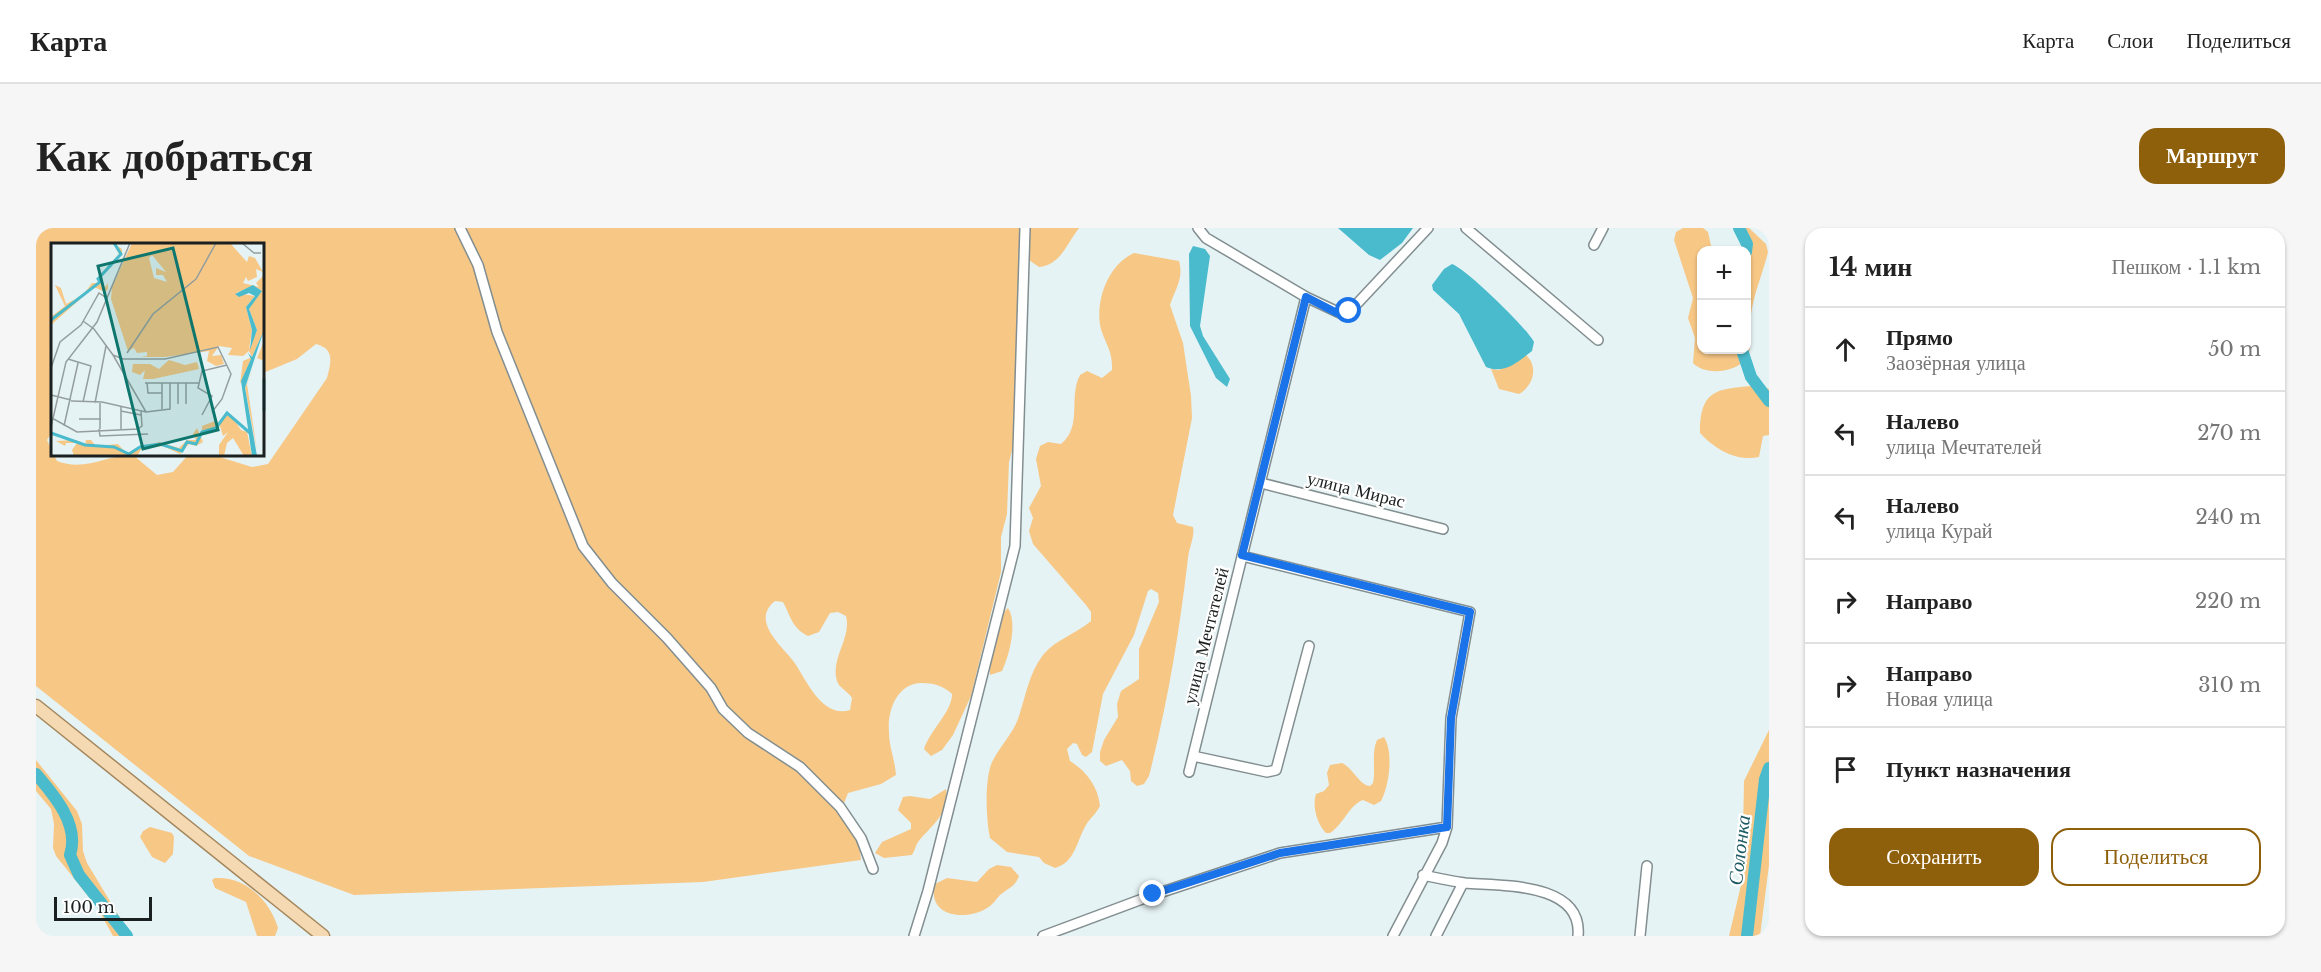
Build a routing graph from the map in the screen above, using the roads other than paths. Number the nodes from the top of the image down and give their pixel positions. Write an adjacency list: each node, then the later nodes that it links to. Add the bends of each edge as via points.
1 (460, 228): 19 (street, via 478,265 497,332 583,546 612,583 711,688 723,709 748,733 800,767 840,807 861,838)
2 (1025, 228): 23 (street, via 1015,546)
3 (1198, 228): 8 (street, via 1206,238)
4 (1428, 228): 8 (street, via 1349,311 1337,313)
5 (1466, 228): 9 (street)
6 (1603, 228): 7 (street)
7 (1594, 245)
8 (1306, 297): 10 (street, улица Мечтателей)
9 (1598, 340)
10 (1261, 483): 11 (street, улица Мирас); 12 (street, улица Мечтателей)
11 (1443, 529)
12 (1242, 555): 15 (street, улица Мечтателей); 17 (street, via 1470,612 1451,718)
13 (1309, 646): 15 (street, via 1276,770 1267,772)
14 (36, 706): 22 (main road)
15 (1193, 756): 16 (street, улица Мечтателей)
16 (1189, 772)
17 (1447, 827): 20 (street); 24 (street, via 1280,853 1153,894)
18 (1647, 866): 28 (street)
19 (873, 869)
20 (1423, 875): 21 (street); 25 (street)
21 (1463, 883): 26 (street); 27 (street, via 1532,890 1557,897 1572,910)
22 (323, 936)
23 (914, 936)
24 (1043, 936)
25 (1393, 936)
26 (1436, 936)
27 (1578, 936)
28 (1640, 936)

